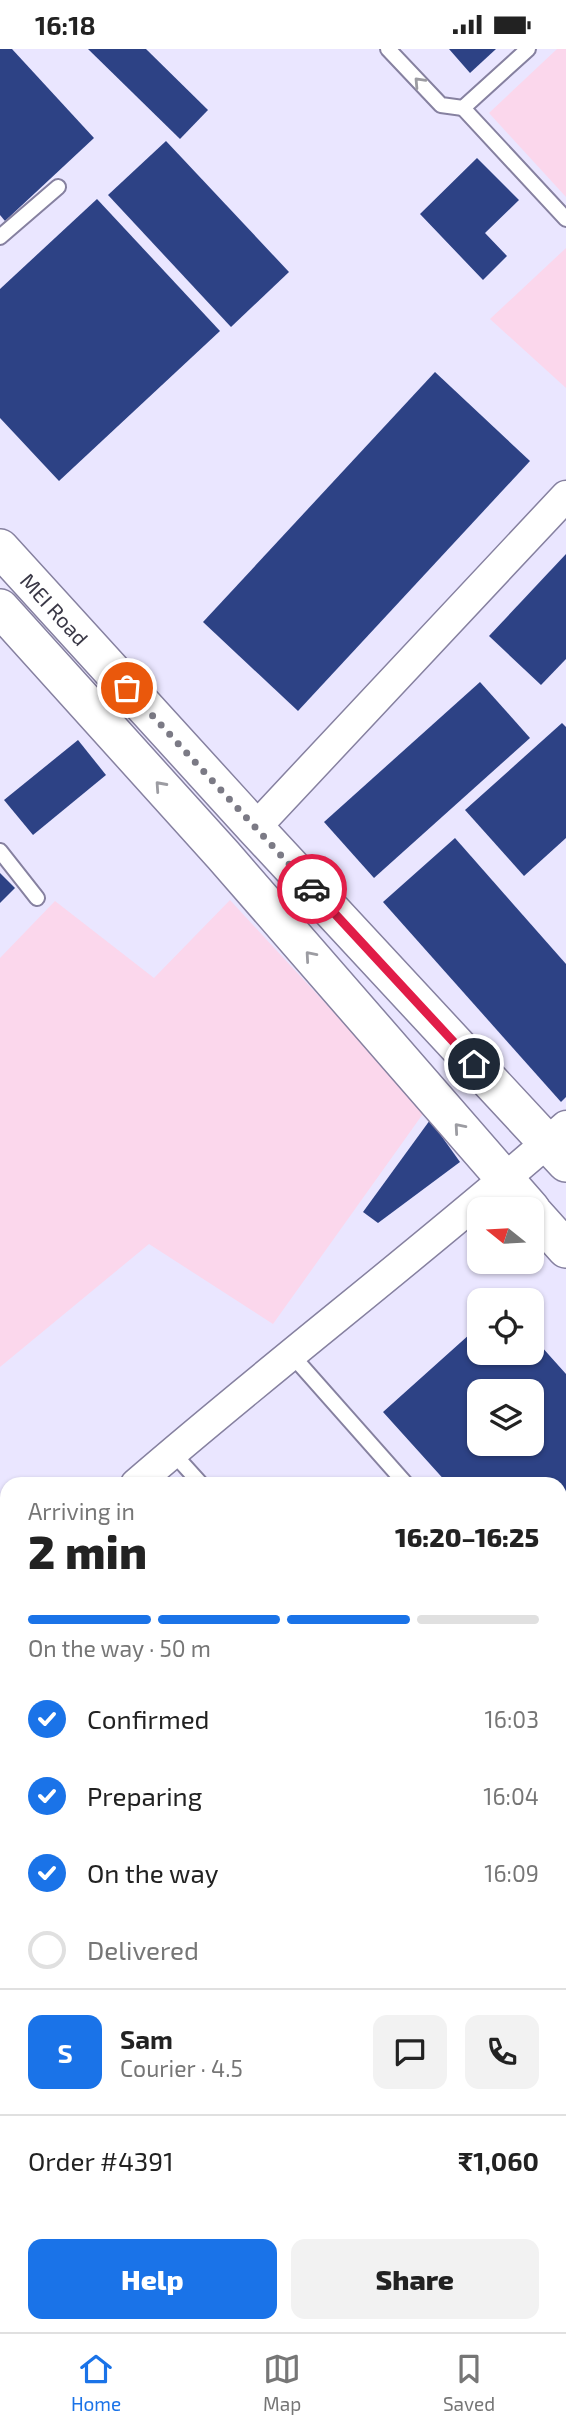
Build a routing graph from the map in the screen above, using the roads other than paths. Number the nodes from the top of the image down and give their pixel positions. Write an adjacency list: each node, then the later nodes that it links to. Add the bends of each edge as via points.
1 (388, 49): 3 (lane, one-way to 1, via 441,105)
2 (528, 49): 3 (lane)
3 (463, 109): 5 (lane)
4 (58, 187): 6 (lane)
5 (566, 219)
6 (0, 237)
7 (566, 496): 10 (street)
8 (0, 548): 10 (street, MEI Road)
9 (0, 608): 14 (street, MEI Road, one-way to 9, via 223,855)
10 (255, 828): 13 (street, MEI Road)
11 (0, 851): 12 (lane)
12 (37, 898)
13 (560, 1144): 14 (street)
14 (504, 1180): 15 (street, MEI Road); 18 (street)
15 (519, 1197)
16 (544, 1224): 17 (street, MEI Road)
17 (566, 1249)
18 (290, 1353): 19 (street); 22 (lane)
19 (173, 1453): 20 (street); 21 (lane)
20 (145, 1477)
21 (195, 1477)
22 (400, 1477)

